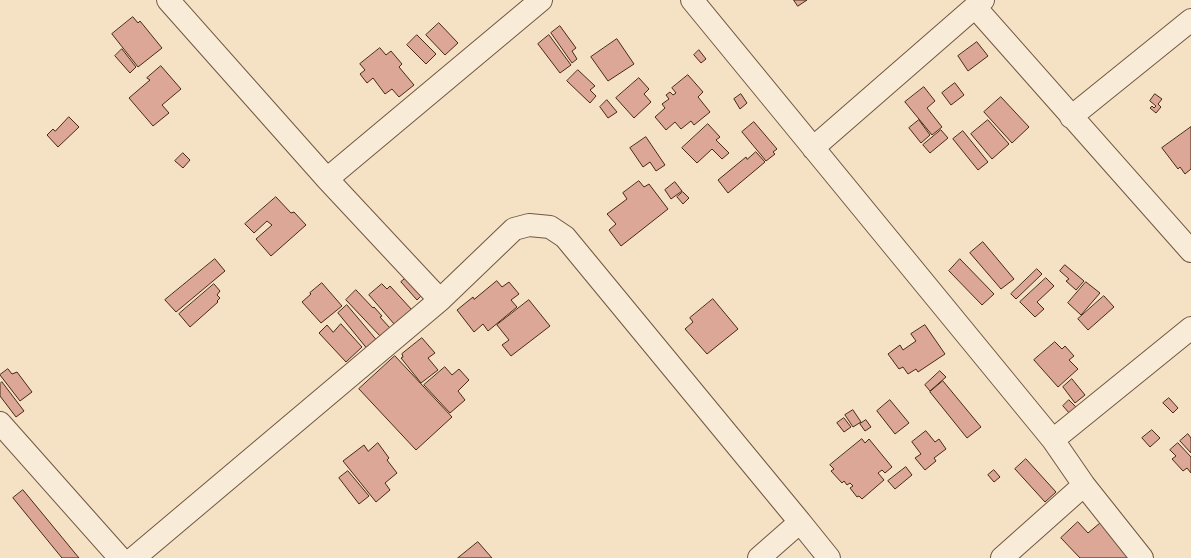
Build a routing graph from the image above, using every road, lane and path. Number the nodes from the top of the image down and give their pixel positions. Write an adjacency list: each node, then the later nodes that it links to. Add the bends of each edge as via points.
1 (168, 0): 8 (street)
2 (541, 0): 8 (street)
3 (692, 0): 7 (street)
4 (979, 4): 6 (street); 7 (street)
5 (1191, 20): 6 (street)
6 (1072, 117): 9 (street)
7 (813, 148): 13 (street)
8 (327, 179): 10 (street)
9 (1191, 251)
10 (440, 300): 15 (street, via 514,229 529,225 550,227 565,237); 17 (street)
11 (1191, 328): 13 (street)
12 (0, 423): 16 (street)
13 (1053, 440): 14 (street)
14 (1084, 485): 20 (street); 21 (street)
15 (800, 522): 18 (street); 19 (street)
16 (120, 558)
17 (134, 558)
18 (758, 558)
19 (829, 558)
20 (1002, 558)
21 (1142, 558)

